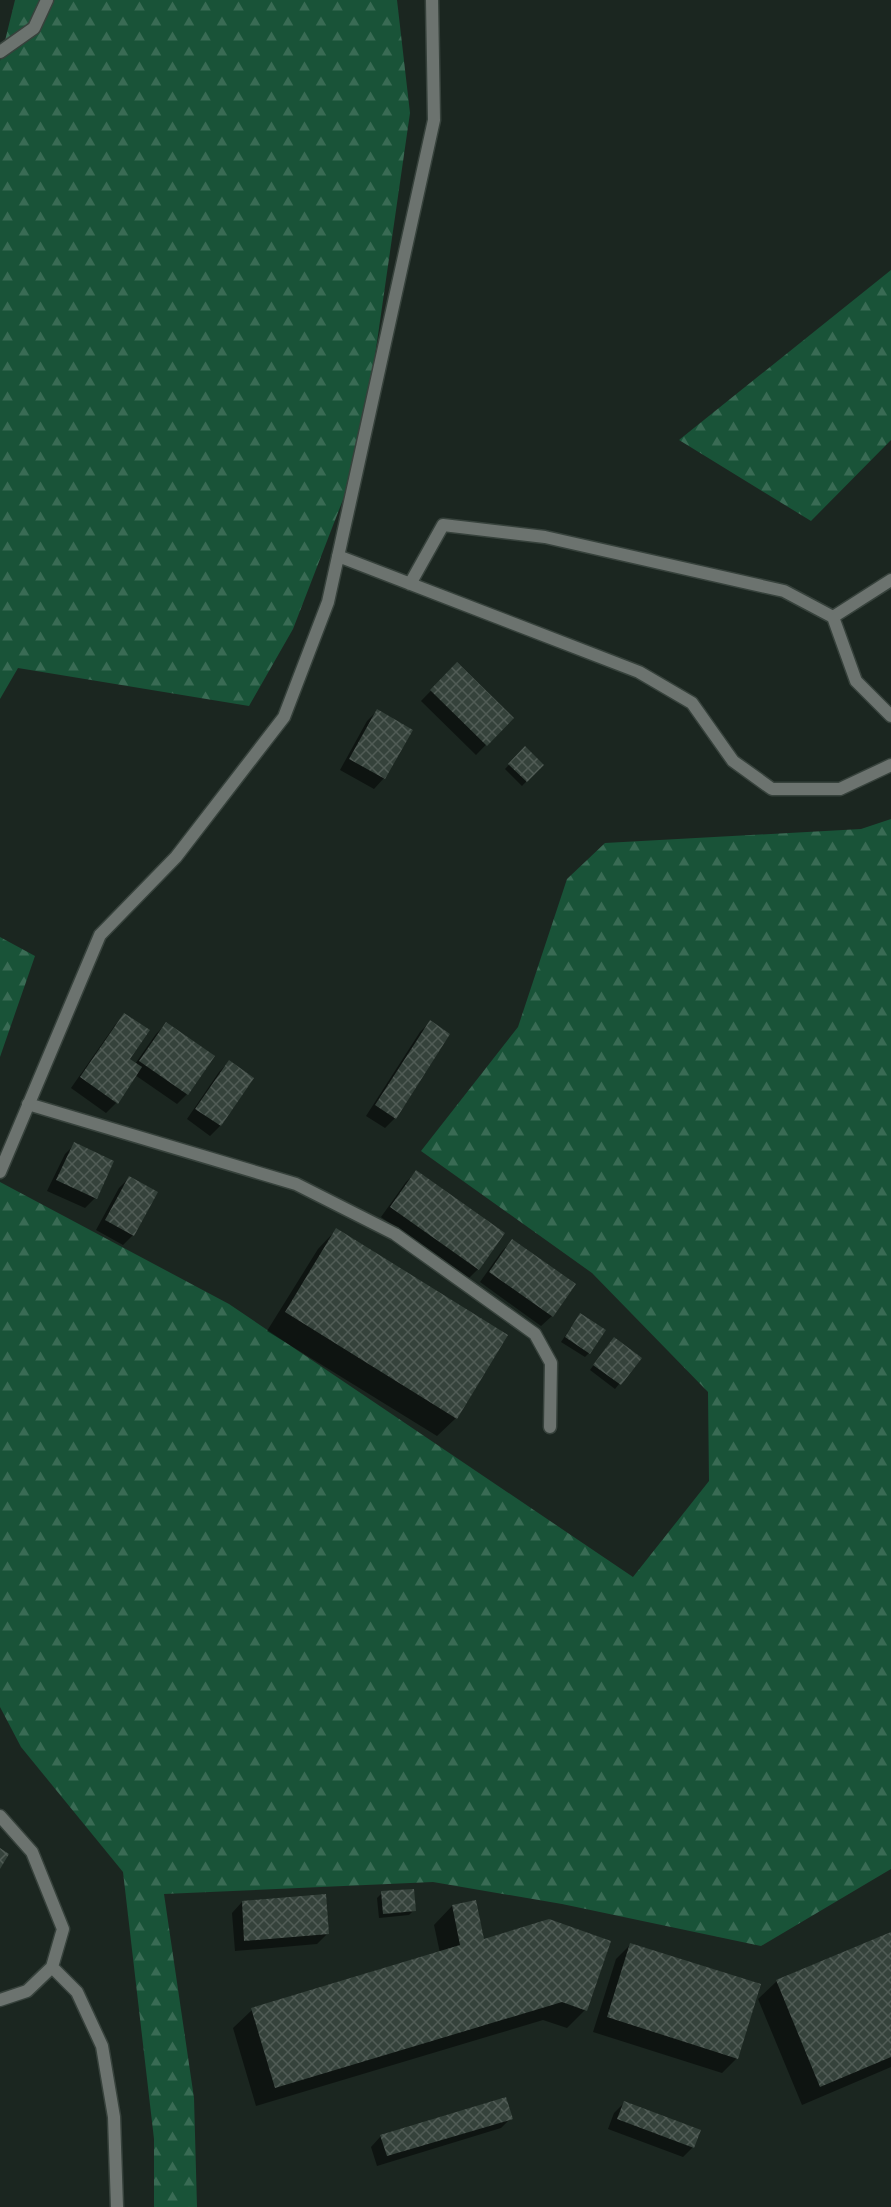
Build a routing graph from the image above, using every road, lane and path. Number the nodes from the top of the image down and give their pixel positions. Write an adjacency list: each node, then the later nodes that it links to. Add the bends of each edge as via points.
1 (47, 0): 3 (street, via 34,28)
2 (432, 0): 4 (street, via 434,120)
3 (0, 52)
4 (338, 556): 6 (street); 10 (street, via 328,602 285,717 176,857 100,935)
5 (891, 580): 7 (street)
6 (410, 584): 7 (street, via 444,525 545,537 784,591); 9 (street, via 639,672 692,703 733,761 772,789 840,789)
7 (833, 617): 8 (street, via 856,681)
8 (891, 716)
9 (891, 765)
10 (28, 1104): 11 (street); 12 (street, via 296,1184 395,1233 535,1334 551,1363)
11 (0, 1172)
12 (550, 1427)
13 (0, 1816): 14 (street, via 32,1852 63,1929)
14 (52, 1967): 15 (street, via 27,1991); 16 (street, via 77,1992 102,2046 114,2117)
15 (0, 2000)
16 (117, 2207)

